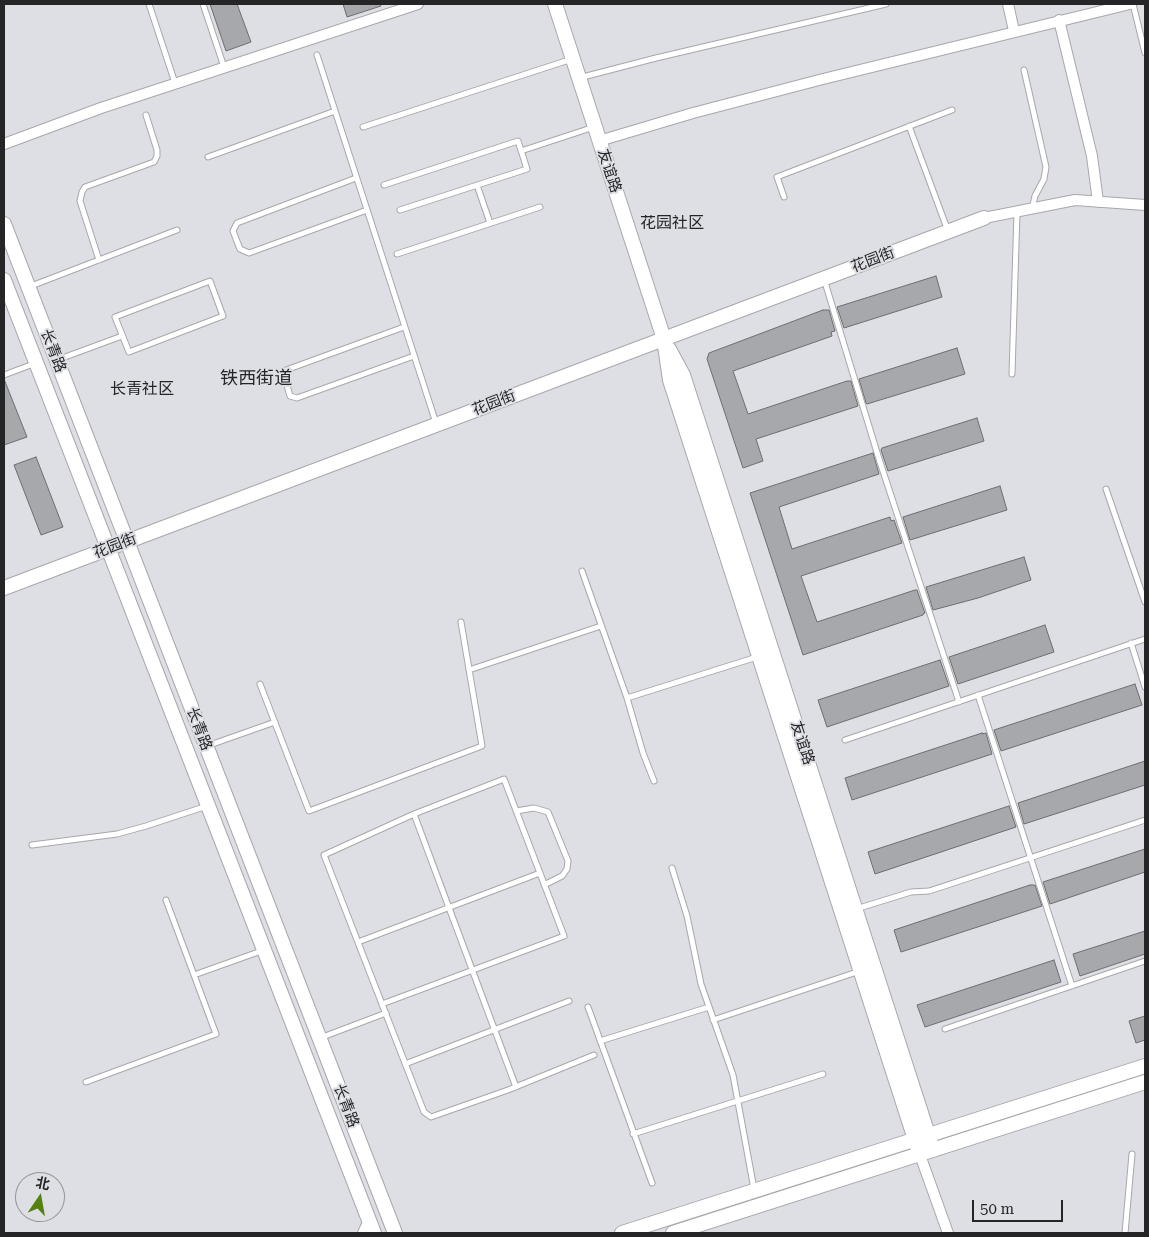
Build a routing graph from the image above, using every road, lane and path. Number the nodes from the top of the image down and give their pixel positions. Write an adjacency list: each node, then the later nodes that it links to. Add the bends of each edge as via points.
1 (149, 4): 16 (lane)
2 (203, 4): 13 (lane)
3 (418, 4): 13 (street)
4 (555, 4): 12 (street, 友谊路)
5 (886, 4): 15 (lane)
6 (1008, 4): 9 (street)
7 (1132, 4): 8 (street); 10 (lane)
8 (1059, 20): 9 (street); 31 (street, via 1092,156)
9 (1014, 31): 23 (street, via 693,113)
10 (1145, 53)
11 (317, 55): 18 (lane)
12 (573, 59): 15 (street, 友谊路); 21 (lane)
13 (224, 66): 16 (street)
14 (1024, 70): 34 (lane, via 1046,167)
15 (579, 78): 22 (street, 友谊路)
16 (176, 83): 24 (street)
17 (952, 110): 20 (lane)
18 (335, 111): 26 (lane); 27 (lane)
19 (146, 115): 44 (lane, via 157,150 154,162 85,187 82,192 80,201)
20 (909, 126): 30 (lane, via 776,177); 42 (lane)
21 (363, 127)
22 (595, 127): 23 (street, 友谊路); 25 (lane)
23 (599, 141): 50 (street, 友谊路)
24 (4, 144)
25 (521, 151): 28 (lane, via 518,141); 29 (lane, via 527,169)
26 (208, 157)
27 (356, 178): 35 (lane); 35 (lane, via 237,223 233,232 240,249 249,253)
28 (384, 185)
29 (477, 185): 36 (lane); 39 (lane)
30 (784, 197)
31 (1098, 202): 32 (street); 34 (street, via 1075,200)
32 (1145, 205)
33 (540, 206): 39 (lane)
34 (1032, 209): 37 (street)
35 (366, 210): 48 (lane)
36 (400, 210)
37 (1017, 212): 38 (street); 54 (lane)
38 (984, 218): 42 (street, 花园街)
39 (490, 223): 43 (lane)
40 (4, 224): 47 (street, 长青路)
41 (177, 230): 44 (lane)
42 (948, 232): 45 (street, 花园街)
43 (397, 254)
44 (99, 260): 47 (lane)
45 (824, 279): 50 (street, 花园街); 73 (lane, via 878,459)
46 (4, 282): 53 (street, 长青路)
47 (28, 287): 52 (street, 长青路)
48 (404, 327): 51 (lane); 51 (lane, via 286,370 284,375 290,396 298,398)
49 (122, 336): 49 (lane, via 129,352 223,316 210,281 115,317); 52 (lane)
50 (664, 339): 56 (street, 花园街); 67 (street, 友谊路, via 670,380); 89 (street, 友谊路, via 683,375)
51 (414, 356): 56 (lane)
52 (56, 361): 58 (street, 长青路)
53 (36, 363): 55 (lane); 59 (street, 长青路)
54 (1012, 374)
55 (4, 375)
56 (436, 425): 58 (street, 花园街)
57 (1106, 488): 62 (lane)
58 (127, 541): 59 (street, 花园街); 76 (street, 长青路)
59 (108, 548): 61 (street, 花园街); 78 (street, 长青路)
60 (582, 571): 64 (lane)
61 (4, 588)
62 (1145, 602)
63 (462, 622): 68 (lane)
64 (601, 626): 68 (lane); 72 (lane)
65 (1145, 639): 66 (lane)
66 (1131, 643): 70 (lane); 71 (lane)
67 (760, 656): 72 (lane); 94 (street, 友谊路)
68 (469, 670): 74 (lane, via 482,746 309,811)
69 (260, 684): 74 (lane)
70 (1145, 687)
71 (978, 695): 73 (lane); 83 (lane)
72 (627, 698): 77 (lane)
73 (958, 702): 75 (lane)
74 (275, 722): 76 (lane)
75 (845, 740)
76 (206, 747): 105 (street, 长青路)
77 (654, 782)
78 (208, 806): 82 (lane, via 117,834); 91 (street, 长青路)
79 (516, 811): 80 (lane, via 504,779); 85 (lane); 86 (lane, via 534,808 548,812 568,861 562,876)
80 (414, 814): 88 (lane); 90 (lane, via 324,855)
81 (1145, 820): 83 (lane)
82 (32, 845)
83 (1030, 858): 89 (lane, via 929,891 911,892); 96 (lane)
84 (672, 868): 100 (lane)
85 (540, 873): 86 (lane); 88 (lane)
86 (544, 885): 93 (lane, via 564,936)
87 (166, 900): 95 (lane)
88 (449, 907): 90 (lane); 93 (lane)
89 (856, 909): 116 (street, 友谊路)
90 (358, 942): 98 (lane)
91 (264, 950): 95 (lane); 121 (street, 长青路)
92 (1145, 961): 96 (lane)
93 (472, 970): 98 (lane); 104 (lane)
94 (861, 971): 102 (lane); 116 (street, 友谊路)
95 (194, 976): 111 (lane, via 216,1034)
96 (1072, 986): 103 (lane)
97 (569, 1001): 104 (lane)
98 (382, 1004): 101 (lane)
99 (588, 1007): 106 (lane)
100 (709, 1007): 102 (lane); 106 (lane)
101 (386, 1013): 105 (lane); 108 (lane)
102 (714, 1020): 114 (lane, via 733,1075)
103 (945, 1029)
104 (494, 1030): 108 (lane); 113 (lane)
105 (320, 1038): 124 (street, 长青路)
106 (600, 1041): 115 (lane)
107 (594, 1055): 113 (lane)
108 (405, 1064): 113 (lane, via 424,1112 430,1116)
109 (1145, 1066): 116 (street)
110 (824, 1074): 114 (lane)
111 (86, 1082)
112 (1145, 1082): 117 (street)
113 (516, 1087)
114 (738, 1101): 115 (lane); 120 (lane)
115 (633, 1134): 119 (lane)
116 (922, 1138): 117 (street, 友谊路); 120 (street)
117 (926, 1153): 126 (street); 127 (street)
118 (1132, 1154): 128 (lane)
119 (652, 1183)
120 (755, 1191): 125 (street)
121 (369, 1220): 122 (street); 123 (street, 长青路)
122 (363, 1233)
123 (374, 1233)
124 (396, 1233)
125 (622, 1233)
126 (673, 1233)
127 (948, 1233)
128 (1125, 1233)

